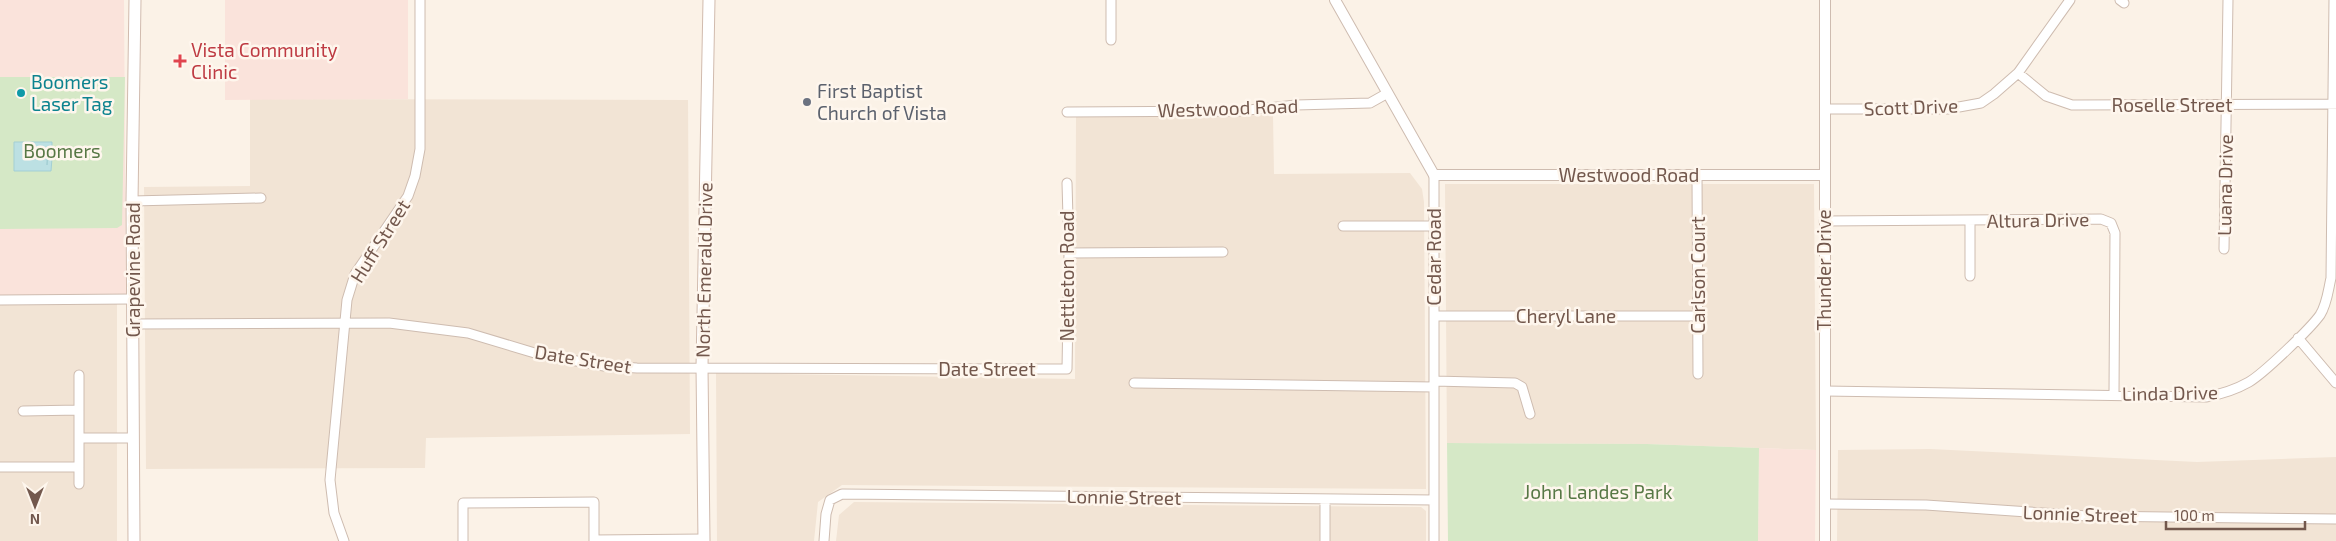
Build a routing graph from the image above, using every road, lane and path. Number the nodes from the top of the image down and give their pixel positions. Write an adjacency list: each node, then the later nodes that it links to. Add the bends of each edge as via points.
1 (135, 0): 22 (main road, Grapevine Road)
2 (420, 0): 35 (street, Huff Street, via 420,150 415,176 408,196 355,274 347,300)
3 (709, 0): 38 (main road, North Emerald Drive)
4 (1111, 0): 10 (street)
5 (1334, 0): 12 (street)
6 (1825, 0): 15 (street, Thunder Drive)
7 (2070, 0): 11 (street, Scott Drive)
8 (2228, 0): 14 (street, Luana Drive)
9 (2334, 0): 13 (street, Linda Drive)
10 (1111, 40)
11 (2018, 72): 14 (street, Roselle Street, via 2046,96 2072,105); 15 (street, Scott Drive, via 1981,102 1948,109)
12 (1386, 94): 16 (street, Westwood Road, via 1370,102 1239,111); 17 (street)
13 (2334, 104): 14 (street, Roselle Street); 37 (street, Linda Drive, via 2331,278 2326,303 2319,316)
14 (2226, 106): 27 (street, Luana Drive)
15 (1825, 109): 19 (street, Thunder Drive)
16 (1067, 112)
17 (1434, 175): 18 (street, Westwood Road); 26 (street, Cedar Road)
18 (1697, 175): 19 (street, Westwood Road); 34 (street, Carlson Court)
19 (1824, 175): 24 (street, Thunder Drive)
20 (1066, 184): 29 (street, Nettleton Road)
21 (261, 198): 22 (street)
22 (132, 201): 31 (main road, Grapevine Road)
23 (1970, 220): 24 (street, Altura Drive); 30 (street); 46 (street, Altura Drive, via 2101,219 2111,223 2115,233)
24 (1824, 221): 45 (street, Thunder Drive)
25 (1343, 226): 26 (street)
26 (1434, 226): 33 (street, Cedar Road)
27 (2224, 249)
28 (1223, 252): 29 (street)
29 (1069, 253): 39 (street, Nettleton Road)
30 (1970, 276)
31 (132, 299): 32 (street); 36 (main road, Grapevine Road)
32 (0, 300)
33 (1434, 316): 34 (street, Cheryl Lane); 44 (street, Cedar Road)
34 (1698, 316): 40 (street, Carlson Court)
35 (345, 323): 36 (street, Date Street); 38 (street, Date Street, via 433,327 468,333 538,354 604,366); 62 (street, Huff Street, via 330,480 334,513)
36 (133, 324): 51 (main road, Grapevine Road)
37 (2298, 338): 43 (street); 46 (street, Linda Drive, via 2251,381 2226,393 2206,397)
38 (702, 367): 39 (street, Date Street); 60 (main road, North Emerald Drive)
39 (1067, 369)
40 (1698, 374)
41 (79, 375): 47 (street)
42 (1134, 383): 44 (street)
43 (2336, 383)
44 (1434, 384): 49 (street, via 1515,383 1522,387); 56 (street, Cedar Road)
45 (1825, 391): 46 (street, Linda Drive); 57 (street, Thunder Drive)
46 (2114, 394)
47 (79, 410): 48 (street); 50 (street)
48 (23, 411)
49 (1530, 414)
50 (79, 438): 51 (street); 53 (street)
51 (133, 438): 61 (main road, Grapevine Road)
52 (0, 467): 53 (street)
53 (79, 467): 54 (street)
54 (79, 484)
55 (1325, 499): 56 (street, Lonnie Street); 64 (street, Lonnie Street, via 842,494 830,500); 65 (street)
56 (1434, 500): 66 (street, Cedar Road)
57 (1825, 504): 58 (street, Lonnie Street, via 1926,505 2087,516); 67 (street, Thunder Drive)
58 (2336, 519)
59 (594, 540): 60 (street); 63 (street, via 594,502 519,502 463,503)
60 (704, 540)
61 (134, 541)
62 (344, 541)
63 (463, 541)
64 (824, 541)
65 (1325, 541)
66 (1434, 541)
67 (1825, 541)

